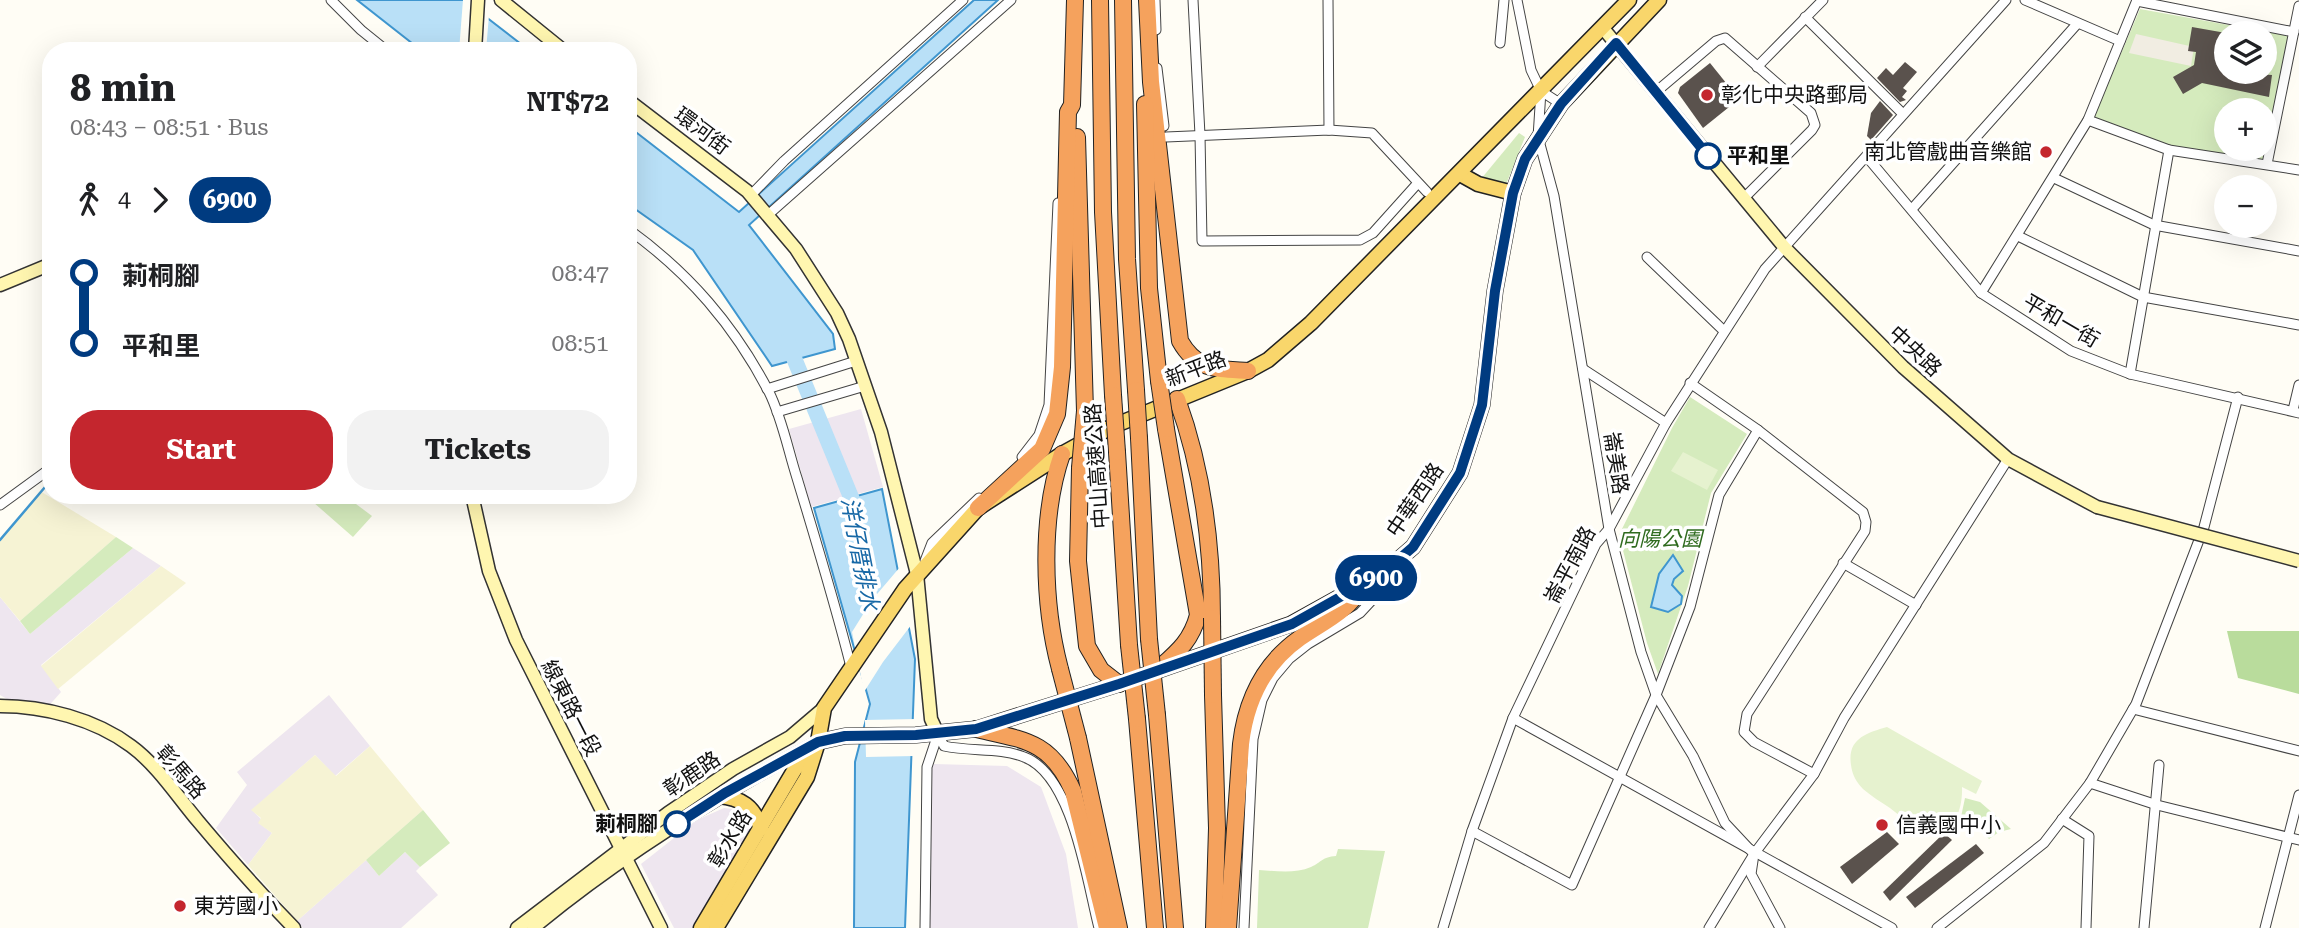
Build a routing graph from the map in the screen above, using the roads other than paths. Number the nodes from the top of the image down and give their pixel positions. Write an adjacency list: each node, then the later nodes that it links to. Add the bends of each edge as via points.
1 (331, 0): 28 (street)
2 (478, 0): 29 (street)
3 (501, 0): 30 (street)
4 (963, 0): 56 (street)
5 (1011, 0): 59 (street)
6 (1075, 0): 37 (highway)
7 (1100, 0): 135 (highway, 中山高速公路, bridge, via 1103,212 1113,394 1129,645)
8 (1123, 0): 136 (highway, 中山高速公路, bridge, via 1127,259 1149,639)
9 (1141, 0): 100 (highway, bridge, via 1149,288 1166,429 1198,615 1185,645)
10 (1147, 0): 74 (highway, via 1180,341 1198,363)
11 (1155, 0): 41 (street)
12 (1192, 0): 44 (street)
13 (1328, 0): 42 (street)
14 (1504, 0): 31 (street)
15 (1517, 0): 34 (street, via 1531,71)
16 (1629, 0): 25 (main road)
17 (1659, 0): 32 (main road, 中華西路)
18 (1823, 0): 23 (street)
19 (2006, 0): 39 (street, 崙平南路)
20 (2025, 0): 24 (street)
21 (2137, 0): 26 (street); 27 (street)
22 (2299, 6): 26 (street)
23 (1805, 17): 33 (street); 39 (street)
24 (2077, 24): 27 (street); 58 (street)
25 (1602, 27): 32 (street, 中央路); 34 (main road, 新平路)
26 (2294, 32): 49 (street)
27 (2120, 41): 40 (street)
28 (376, 42)
29 (476, 42)
30 (553, 42)
31 (1500, 43)
32 (1616, 43): 35 (street, 中央路); 36 (main road, 中華西路)
33 (1757, 67): 35 (street, via 1730,41 1720,38); 57 (street, via 1811,113 1815,125)
34 (1541, 91): 36 (street); 46 (street, 崙美路); 51 (main road, 新平路)
35 (1657, 91): 57 (street, 中央路)
36 (1561, 104): 46 (main road, 中華西路)
37 (1072, 105): 91 (highway, via 1068,112 1058,414 1042,449); 101 (highway, bridge, via 1076,112 1084,411 1078,561 1087,646 1101,670)
38 (637, 106): 56 (street, 環河街)
39 (1903, 114): 48 (street, 崙平南路)
40 (2088, 120): 47 (street); 52 (street)
41 (1164, 126)
42 (1329, 130): 44 (street); 53 (street, via 1373,133)
43 (1061, 131): 95 (street, via 1051,385 1045,423 1028,452 932,543)
44 (1200, 135): 45 (street); 53 (street, via 1202,241 1360,240 1373,233)
45 (1166, 137)
46 (1538, 137): 55 (main road, 中華西路); 73 (street, 崙美路, via 1554,195)
47 (2169, 150): 49 (street); 60 (street)
48 (1867, 158): 58 (street, 平和一街); 63 (street, 崙平南路)
49 (2267, 164): 50 (street)
50 (2299, 170)
51 (1460, 174): 55 (main road); 74 (main road, 新平路, via 1311,323)
52 (2054, 178): 60 (street); 62 (street)
53 (1418, 184): 54 (street)
54 (1427, 192)
55 (1513, 193): 96 (main road, 中華西路, via 1495,291 1482,405 1460,473 1413,547)
56 (751, 195): 59 (street, 環河街)
57 (1742, 199): 63 (street, 中央路)
58 (1912, 209): 68 (street, 平和一街)
59 (768, 214): 72 (street, 環河街, via 815,276 837,313)
60 (2154, 225): 64 (street); 69 (street)
61 (637, 236): 79 (street, via 709,300)
62 (2018, 236): 68 (street); 69 (street)
63 (1785, 248): 71 (street, 崙平南路, via 1765,269); 87 (street, 中央路, via 1902,367)
64 (2299, 251)
65 (1647, 257): 71 (street)
66 (42, 268): 67 (street)
67 (0, 285)
68 (1981, 293): 75 (street, 平和一街, via 2071,351)
69 (2143, 297): 70 (street); 75 (street)
70 (2299, 325)
71 (1724, 331): 76 (street, 崙平南路)
72 (856, 361): 78 (street, 環河街); 79 (street)
73 (1583, 369): 84 (street); 92 (street, 崙美路)
74 (1248, 371): 81 (main road, 新平路)
75 (2130, 374): 80 (street, 平和一街)
76 (1690, 383): 84 (street, 崙平南路); 85 (street)
77 (2299, 384): 82 (street)
78 (864, 386): 83 (street); 95 (street, 環河街)
79 (767, 389): 83 (street)
80 (2238, 397): 82 (street, 平和一街); 105 (street, via 2204,527)
81 (1177, 398): 86 (main road, 新平路); 137 (highway, bridge, via 1203,490 1212,576 1217,828)
82 (2296, 411)
83 (777, 412): 99 (street)
84 (1666, 424): 92 (street, 崙平南路)
85 (1758, 430): 94 (street, via 1863,512 1865,531); 102 (street, via 1719,495 1690,607)
86 (1062, 454): 91 (main road, 新平路); 134 (highway, bridge, via 1050,501 1052,625)
87 (2008, 459): 93 (street, 中央路, bridge, via 2097,507); 98 (street)
88 (42, 475): 90 (street)
89 (474, 504): 123 (street, 線東路一段, via 489,571 516,640)
90 (0, 505)
91 (978, 509): 95 (main road, 新平路)
92 (1609, 529): 102 (street, 崙美路); 106 (street, 崙平南路, via 1596,544)
93 (2299, 561)
94 (1843, 564): 98 (street); 112 (street, via 1747,713 1744,733)
95 (920, 570): 99 (main road, 新平路); 108 (street, 環河街, via 931,719)
96 (1383, 573): 97 (main road, 中華西路); 139 (street, via 1374,598 1360,613 1289,659 1262,700 1253,739)
97 (1362, 586): 100 (main road, 中華西路, via 1292,624); 138 (highway, via 1354,602 1280,656 1253,694 1241,744)
98 (1916, 605): 112 (street)
99 (851, 667): 104 (main road, 新平路)
100 (1156, 671): 101 (main road, 中華西路)
101 (1119, 684): 107 (main road, 中華西路)
102 (1656, 695): 113 (street); 124 (street, 崙美路, via 1726,823)
103 (0, 706): 125 (street, 彰馬路, via 67,716 129,744)
104 (824, 708): 109 (main road, 新平路); 123 (street, 彰鹿路, via 790,737 714,782)
105 (2133, 709): 110 (street); 114 (street)
106 (1513, 718): 113 (street); 120 (street, 崙平南路)
107 (976, 729): 108 (main road, 中華西路); 133 (highway, via 1035,744 1064,772 1073,791)
108 (938, 734): 109 (main road, 中華西路, via 850,736); 131 (street, via 927,766); 132 (street, via 944,746 1026,757 1058,786)
109 (818, 742): 116 (street, 彰鹿路); 119 (main road, 彰水路, via 795,769); 130 (main road, 彰水路, via 807,776)
110 (2299, 751)
111 (2159, 765): 117 (street)
112 (1814, 774): 124 (street)
113 (1620, 779): 120 (street, via 1572,885); 124 (street)
114 (2090, 783): 117 (street); 118 (street)
115 (2299, 794): 121 (street)
116 (719, 796): 119 (main road, via 738,798 757,816); 123 (street, 彰鹿路)
117 (2157, 805): 121 (street); 146 (street)
118 (2062, 820): 144 (street, via 2044,843); 145 (street, via 2089,836)
119 (761, 829): 129 (main road, 彰水路)
120 (1472, 831): 140 (street, 崙平南路)
121 (2287, 837): 122 (street); 147 (street)
122 (2299, 840)
123 (624, 854): 126 (street, 彰鹿路); 127 (street, 彰鹿路); 128 (street, 線東路一段)
124 (1755, 854): 141 (street); 142 (street, via 1751,874); 143 (street)
125 (294, 928)
126 (517, 928)
127 (533, 928)
128 (661, 928)
129 (701, 928)
130 (716, 928)
131 (925, 928)
132 (1099, 928)
133 (1107, 928)
134 (1119, 928)
135 (1155, 928)
136 (1175, 928)
137 (1214, 928)
138 (1228, 928)
139 (1244, 928)
140 (1443, 928)
141 (1709, 928)
142 (1780, 928)
143 (1892, 928)
144 (1937, 928)
145 (2086, 928)
146 (2144, 928)
147 (2265, 928)

